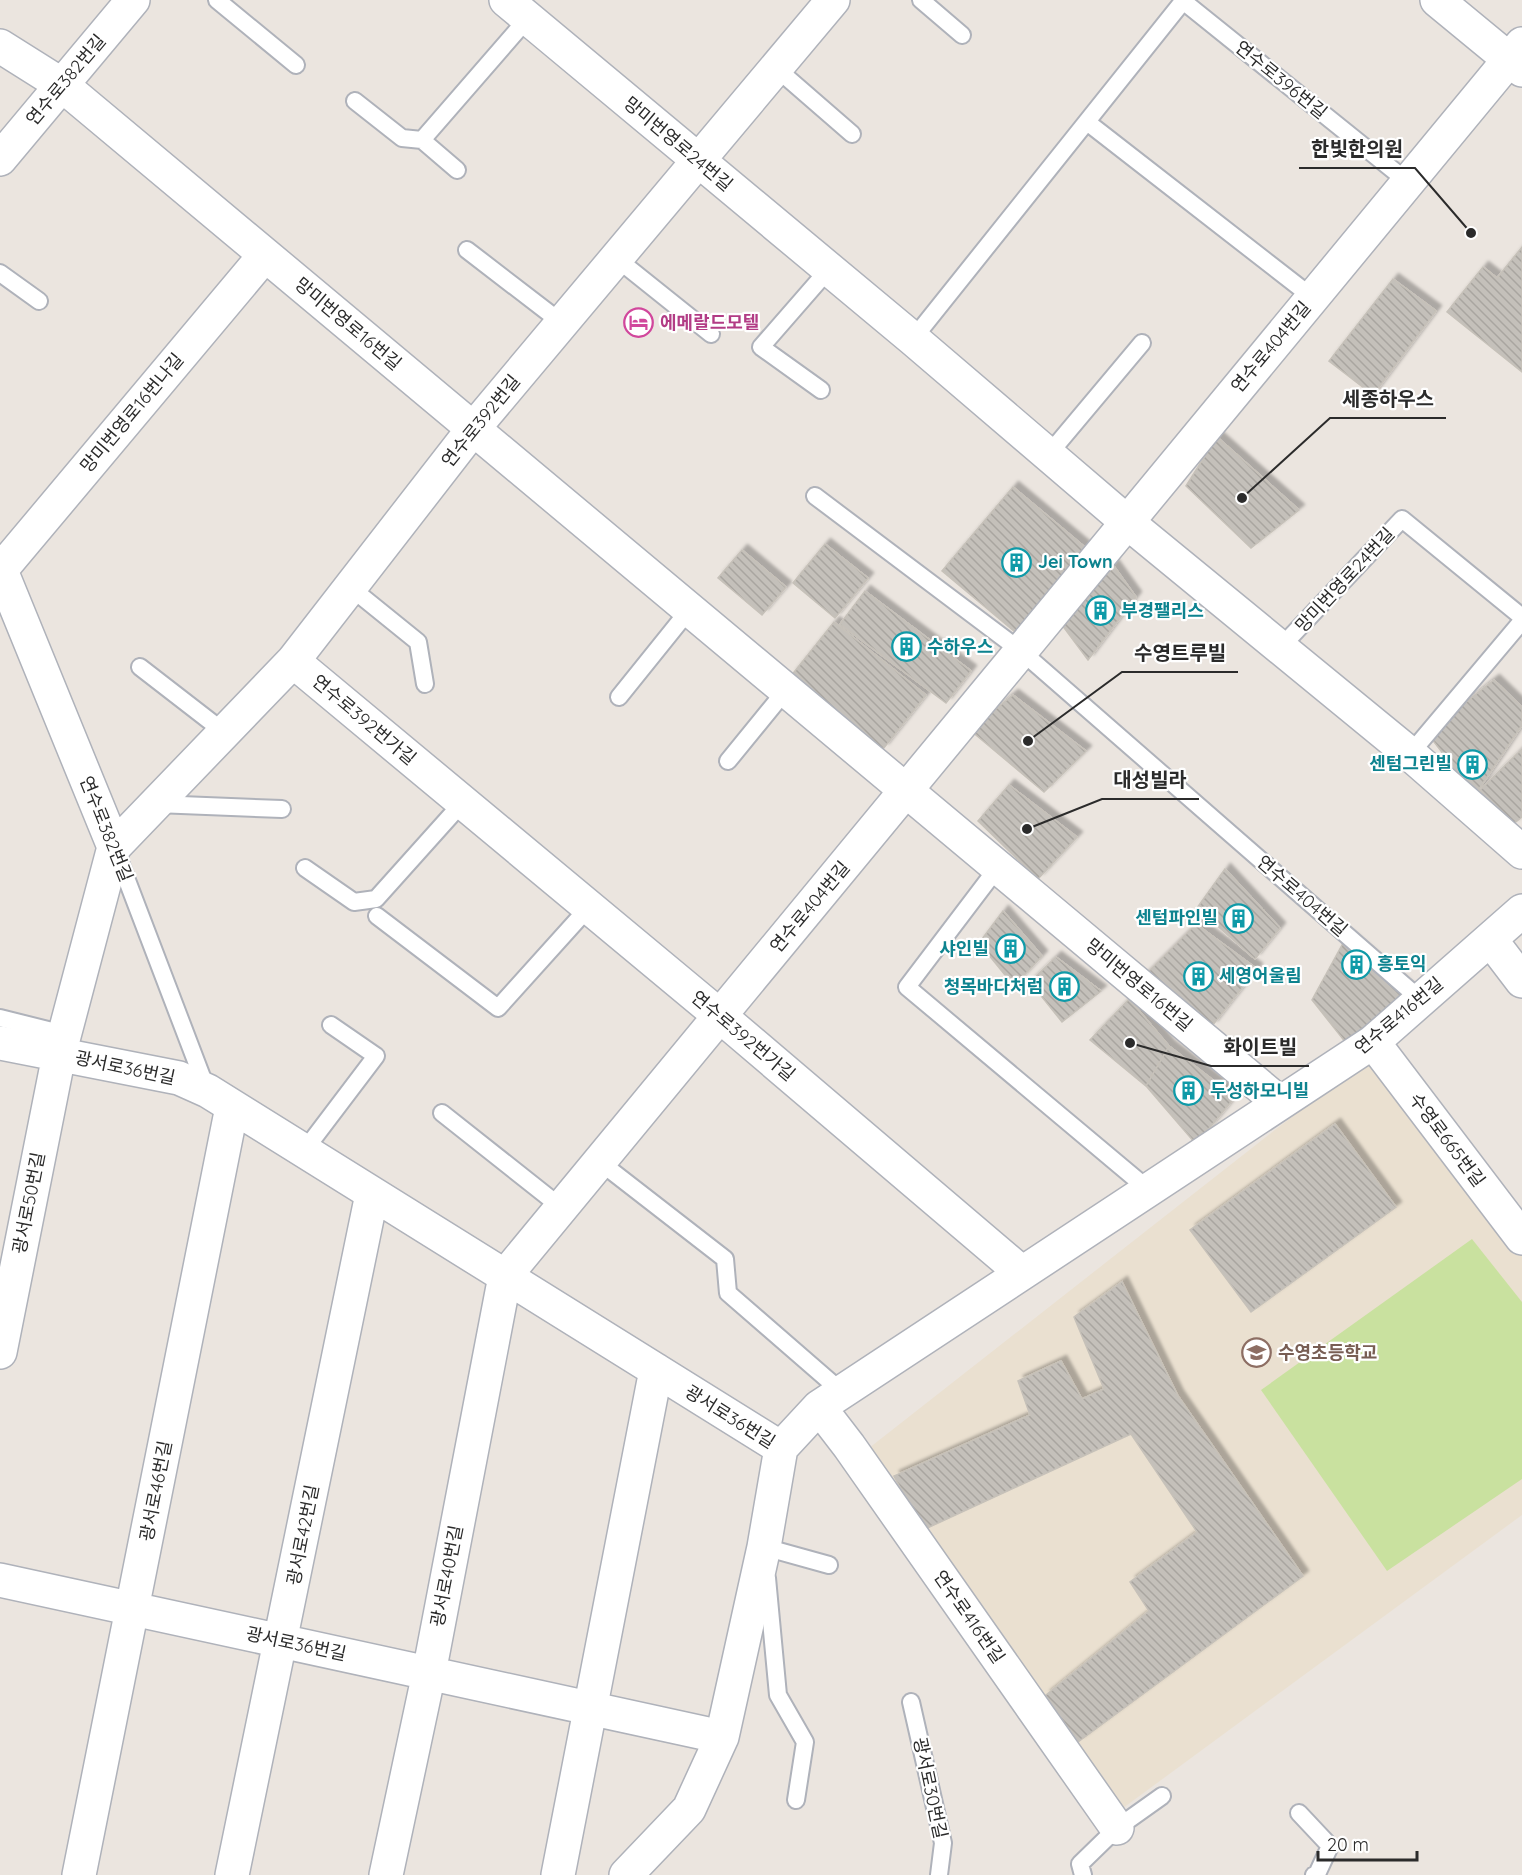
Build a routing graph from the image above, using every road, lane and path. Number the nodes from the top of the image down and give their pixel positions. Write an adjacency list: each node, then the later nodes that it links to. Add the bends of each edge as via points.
1 (132, 0): 13 (street, 연수로382번길)
2 (217, 0): 11 (lane)
3 (833, 0): 12 (street, 연수로392번길)
4 (921, 0): 8 (lane)
5 (1437, 0): 10 (street)
6 (1183, 1): 15 (lane, 연수로396번길); 21 (lane, 연수로396번길)
7 (517, 9): 17 (lane, 망미번영로24번길); 19 (street, 망미번영로24번길)
8 (962, 35)
9 (0, 46): 13 (street, 망미번영로16번길)
10 (1518, 58): 21 (street, 연수로404번길)
11 (296, 64)
12 (776, 68): 16 (lane); 19 (street, 연수로392번길)
13 (62, 86): 18 (street, 연수로382번길); 23 (street, 망미번영로16번길)
14 (355, 101): 17 (lane, via 402,138)
15 (1087, 122): 27 (lane); 31 (lane, 연수로396번길)
16 (852, 134)
17 (422, 140): 20 (lane)
18 (0, 159)
19 (698, 160): 24 (street, 연수로392번길); 25 (street, 망미번영로24번길)
20 (457, 171)
21 (1408, 182): 27 (street, 연수로404번길)
22 (467, 250): 29 (lane)
23 (265, 255): 34 (street, 망미번영로16번길); 38 (street, 망미번영로16번나길)
24 (616, 258): 29 (street, 연수로392번길); 30 (lane)
25 (829, 269): 31 (street, 망미번영로24번길); 33 (lane, via 761,347)
26 (0, 273): 28 (lane)
27 (1312, 297): 37 (street, 연수로404번길)
28 (39, 301)
29 (562, 323): 34 (street, 연수로392번길)
30 (711, 334)
31 (913, 339): 35 (street, 망미번영로24번길)
32 (1142, 343): 35 (lane)
33 (821, 390)
34 (473, 429): 39 (street, 연수로392번길); 40 (street, 망미번영로16번길)
35 (1048, 455): 37 (street, 망미번영로24번길)
36 (815, 496): 44 (lane, 연수로404번길)
37 (1127, 522): 43 (street, 망미번영로24번길); 44 (street, 연수로404번길)
38 (0, 570): 57 (street, 연수로382번길)
39 (350, 587): 45 (street, 연수로392번길); 47 (lane, via 417,642)
40 (689, 610): 48 (street, 망미번영로16번길); 49 (lane)
41 (1522, 617): 43 (lane, 망미번영로24번길, via 1401,519)
42 (1522, 621): 51 (lane)
43 (1280, 648): 51 (street, 망미번영로24번길)
44 (1021, 651): 53 (street, 연수로404번길); 66 (lane, 연수로404번길)
45 (293, 661): 50 (street, 연수로392번길); 54 (street, 연수로392번가길)
46 (140, 667): 50 (lane)
47 (425, 684)
48 (786, 690): 52 (lane); 53 (street, 망미번영로16번길)
49 (619, 696)
50 (224, 732): 55 (street, 연수로392번길)
51 (1410, 754): 58 (street, 망미번영로24번길)
52 (728, 760)
53 (906, 790): 59 (street, 망미번영로16번길); 67 (street, 연수로404번길)
54 (463, 802): 60 (lane, via 376,898 354,902); 61 (street, 연수로392번가길)
55 (155, 804): 56 (lane); 57 (street, 연수로392번길)
56 (282, 808)
57 (114, 847): 72 (street, 광서로50번길); 73 (lane, 연수로382번길)
58 (1522, 852)
59 (998, 867): 74 (street, 망미번영로16번길); 78 (lane, via 907,987)
60 (305, 868)
61 (589, 907): 63 (lane, via 498,1008); 67 (street, 연수로392번가길)
62 (1522, 911): 64 (street, 연수로416번길)
63 (377, 916)
64 (1490, 939): 65 (street); 66 (street, 연수로416번길)
65 (1522, 981)
66 (1420, 1000): 70 (street, 연수로416번길)
67 (720, 1016): 77 (street, 연수로404번길); 82 (street, 연수로392번가길)
68 (0, 1018): 72 (lane)
69 (331, 1026): 76 (lane, via 376,1056)
70 (1372, 1042): 74 (street, 연수로416번길); 81 (street, 수영로665번길)
71 (0, 1043): 72 (street, 광서로36번길)
72 (62, 1044): 73 (street, 광서로36번길, via 179,1078); 84 (street, 광서로50번길)
73 (220, 1099): 76 (street, 광서로36번길); 91 (street, 광서로46번길)
74 (1281, 1103): 78 (street, 연수로416번길)
75 (442, 1113): 80 (lane)
76 (304, 1151): 79 (street, 광서로36번길)
77 (600, 1162): 80 (street, 연수로404번길); 86 (lane, via 725,1259 728,1293)
78 (1149, 1190): 82 (street, 연수로416번길)
79 (372, 1194): 83 (street, 광서로36번길); 92 (street, 광서로42번길)
80 (562, 1208): 83 (street, 연수로404번길)
81 (1522, 1238)
82 (1022, 1273): 86 (street, 연수로416번길)
83 (505, 1276): 85 (street, 광서로36번길); 93 (street, 광서로40번길)
84 (0, 1352)
85 (656, 1370): 87 (street, 광서로36번길); 95 (street)
86 (830, 1399): 87 (street, 연수로416번길); 100 (street, 연수로416번길, via 849,1446)
87 (781, 1448): 88 (street, 광서로36번길)
88 (764, 1547): 89 (lane); 96 (street, 광서로36번길); 98 (lane, 광서로36번길, via 778,1695 805,1742)
89 (829, 1565)
90 (0, 1580): 91 (street, 광서로36번길)
91 (132, 1608): 92 (street, 광서로36번길); 101 (street, 광서로46번길)
92 (282, 1641): 93 (street, 광서로36번길); 102 (street, 광서로42번길)
93 (429, 1673): 95 (street, 광서로36번길); 103 (street, 광서로40번길)
94 (911, 1702): 106 (lane, 광서로30번길, via 943,1844)
95 (592, 1708): 96 (street, 광서로36번길); 104 (street)
96 (722, 1737): 105 (street, 광서로36번길, via 689,1809)
97 (1162, 1796): 100 (lane)
98 (796, 1800)
99 (1299, 1813): 108 (lane, via 1330,1846)
100 (1117, 1828): 107 (lane, via 1080,1864)
101 (79, 1875)
102 (232, 1875)
103 (386, 1875)
104 (558, 1875)
105 (626, 1875)
106 (939, 1875)
107 (1083, 1875)
108 (1314, 1875)

